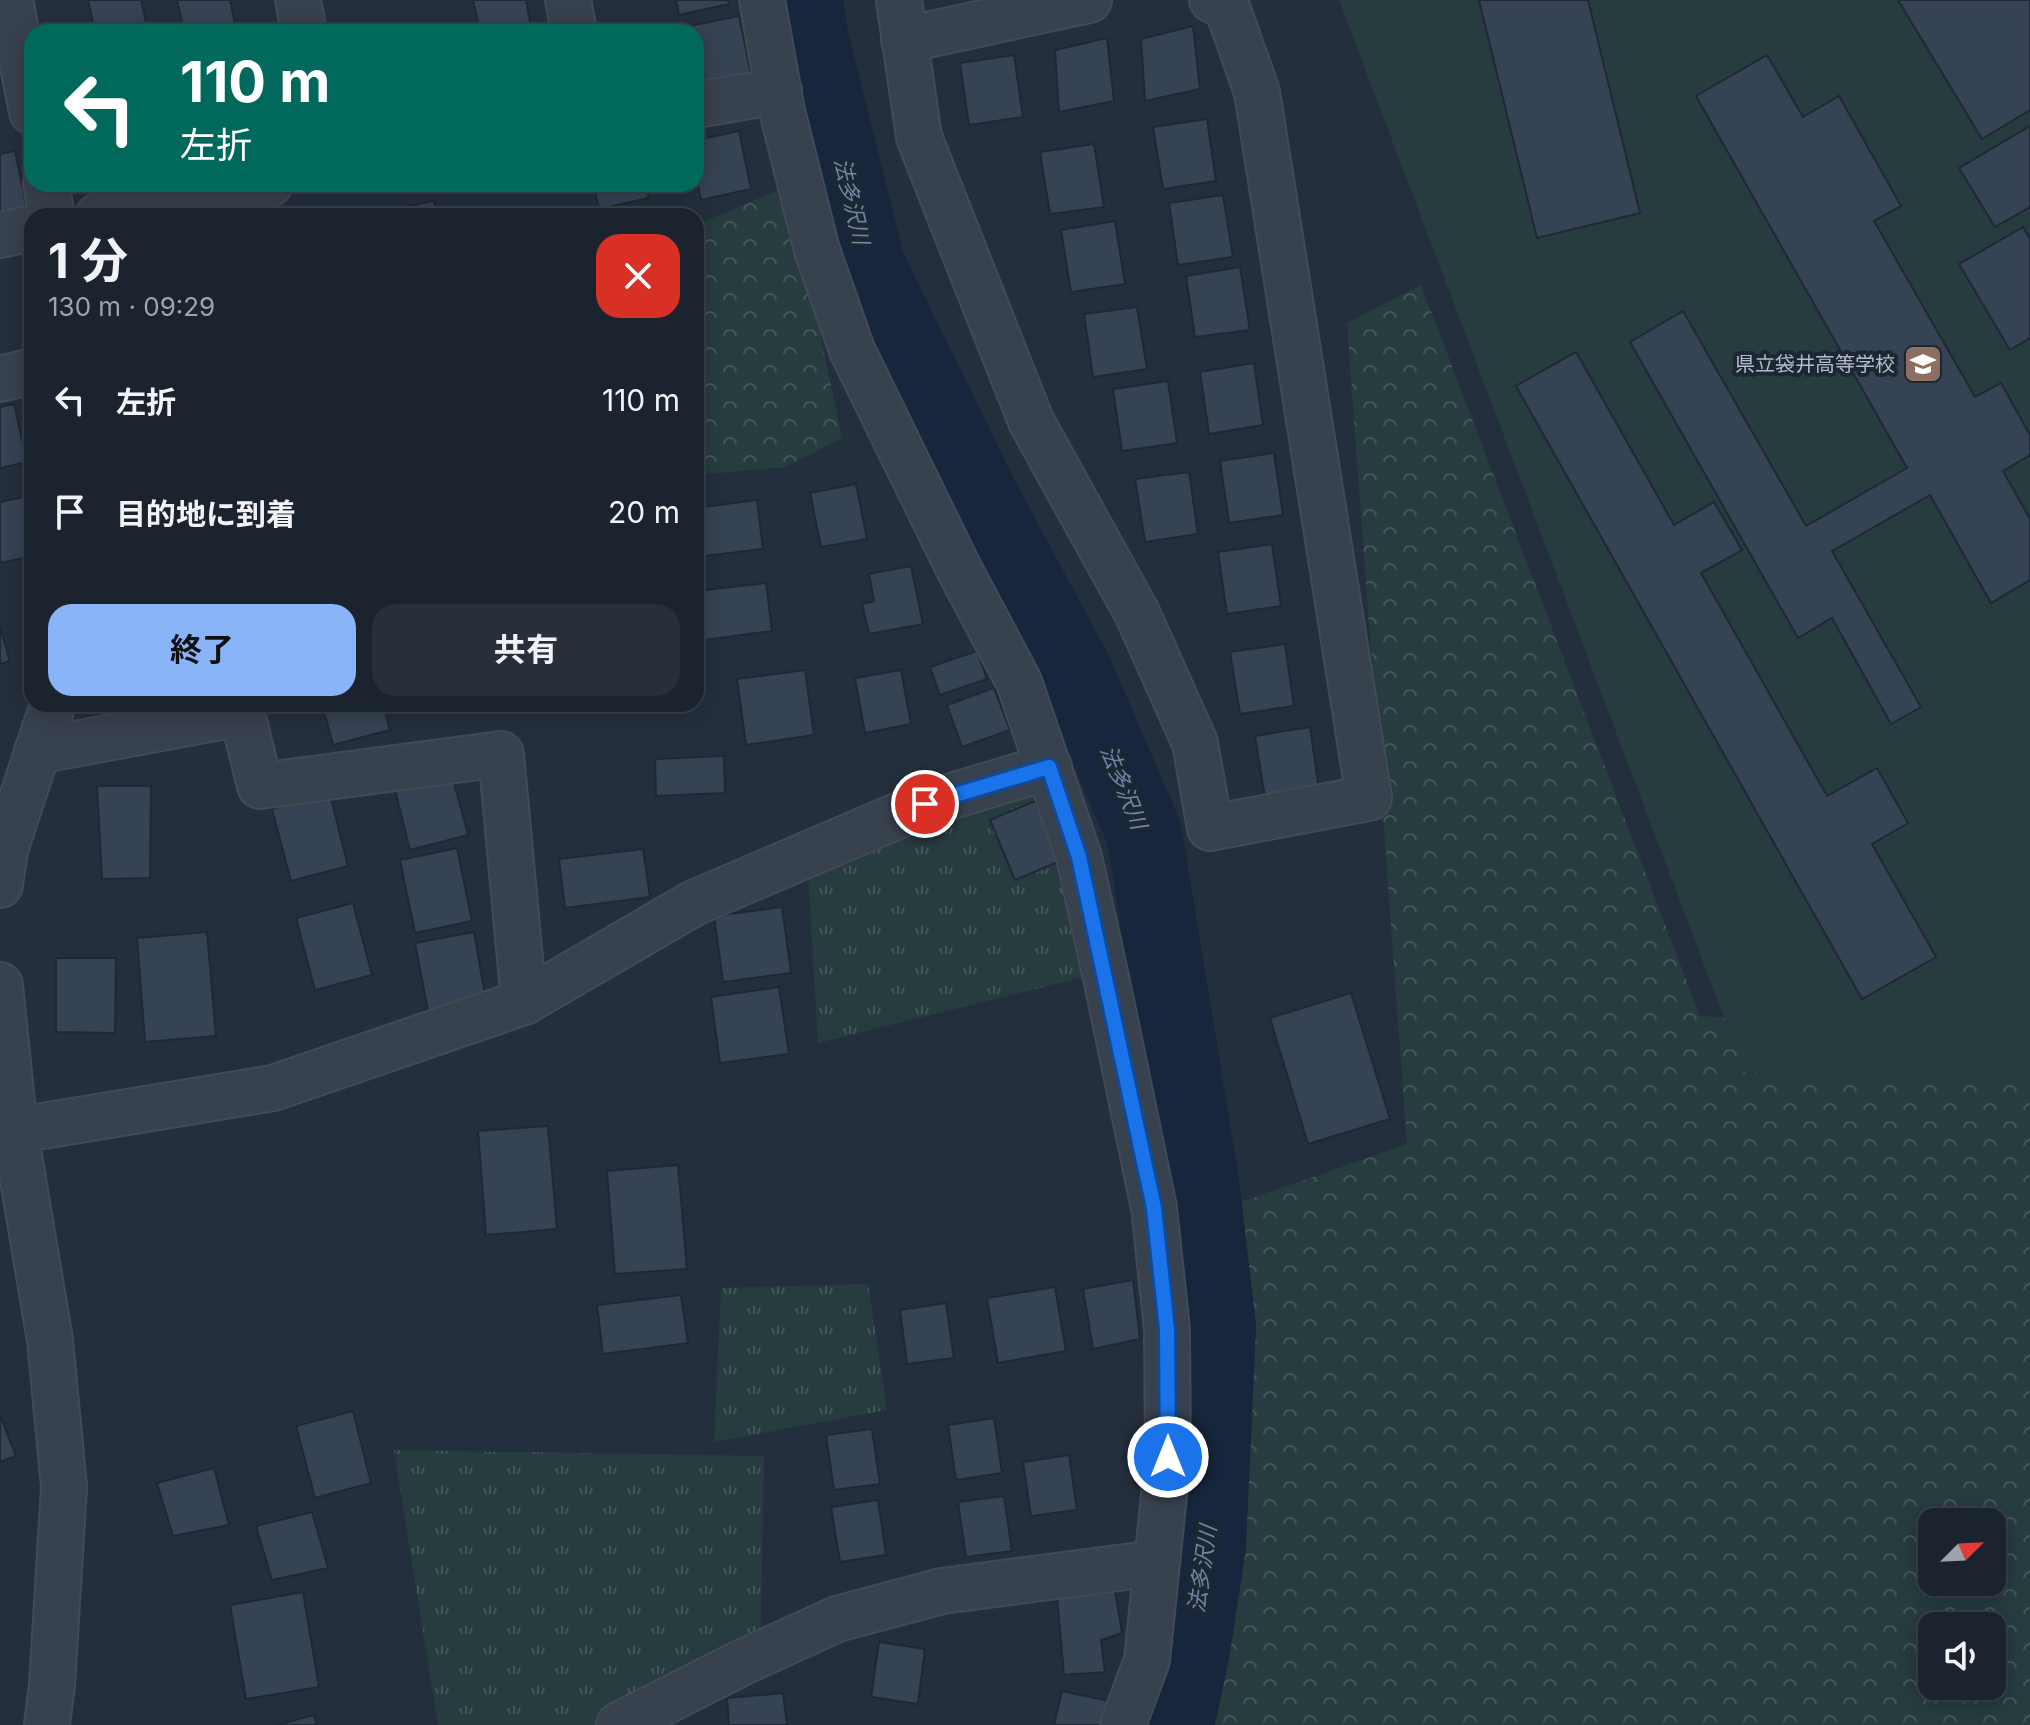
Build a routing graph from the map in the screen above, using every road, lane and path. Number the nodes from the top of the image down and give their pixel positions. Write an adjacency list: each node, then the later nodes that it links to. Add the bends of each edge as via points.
1 (10, 0): 10 (street)
2 (298, 0): 8 (street)
3 (568, 0): 9 (street)
4 (762, 0): 11 (street)
5 (1089, 0): 7 (street)
6 (1212, 0): 7 (street, via 1227,7 1257,92 1369,798 1210,828 1195,743 1137,613 1031,421 919,137)
7 (901, 20)
8 (302, 24)
9 (572, 24)
10 (24, 71)
11 (779, 91): 12 (street); 21 (street, via 817,250 852,350 1019,682)
12 (704, 104)
13 (227, 192): 14 (street)
14 (141, 208)
15 (24, 230): 16 (street)
16 (0, 235)
17 (24, 373): 18 (street)
18 (0, 379)
19 (50, 712): 20 (street)
20 (37, 751): 22 (street, via 5,850); 24 (street, via 242,713 260,786 501,754)
21 (1049, 767): 24 (street, via 925,804 694,903); 26 (street, via 1079,857 1154,1208 1168,1338 1168,1457)
22 (0, 885)
23 (0, 985): 25 (street)
24 (524, 1002): 25 (street, via 273,1088)
25 (7, 1133): 27 (street, via 50,1340 64,1487)
26 (1156, 1563): 28 (street, via 942,1591 837,1619); 29 (street, via 1147,1660)
27 (47, 1725)
28 (619, 1725)
29 (1123, 1725)

